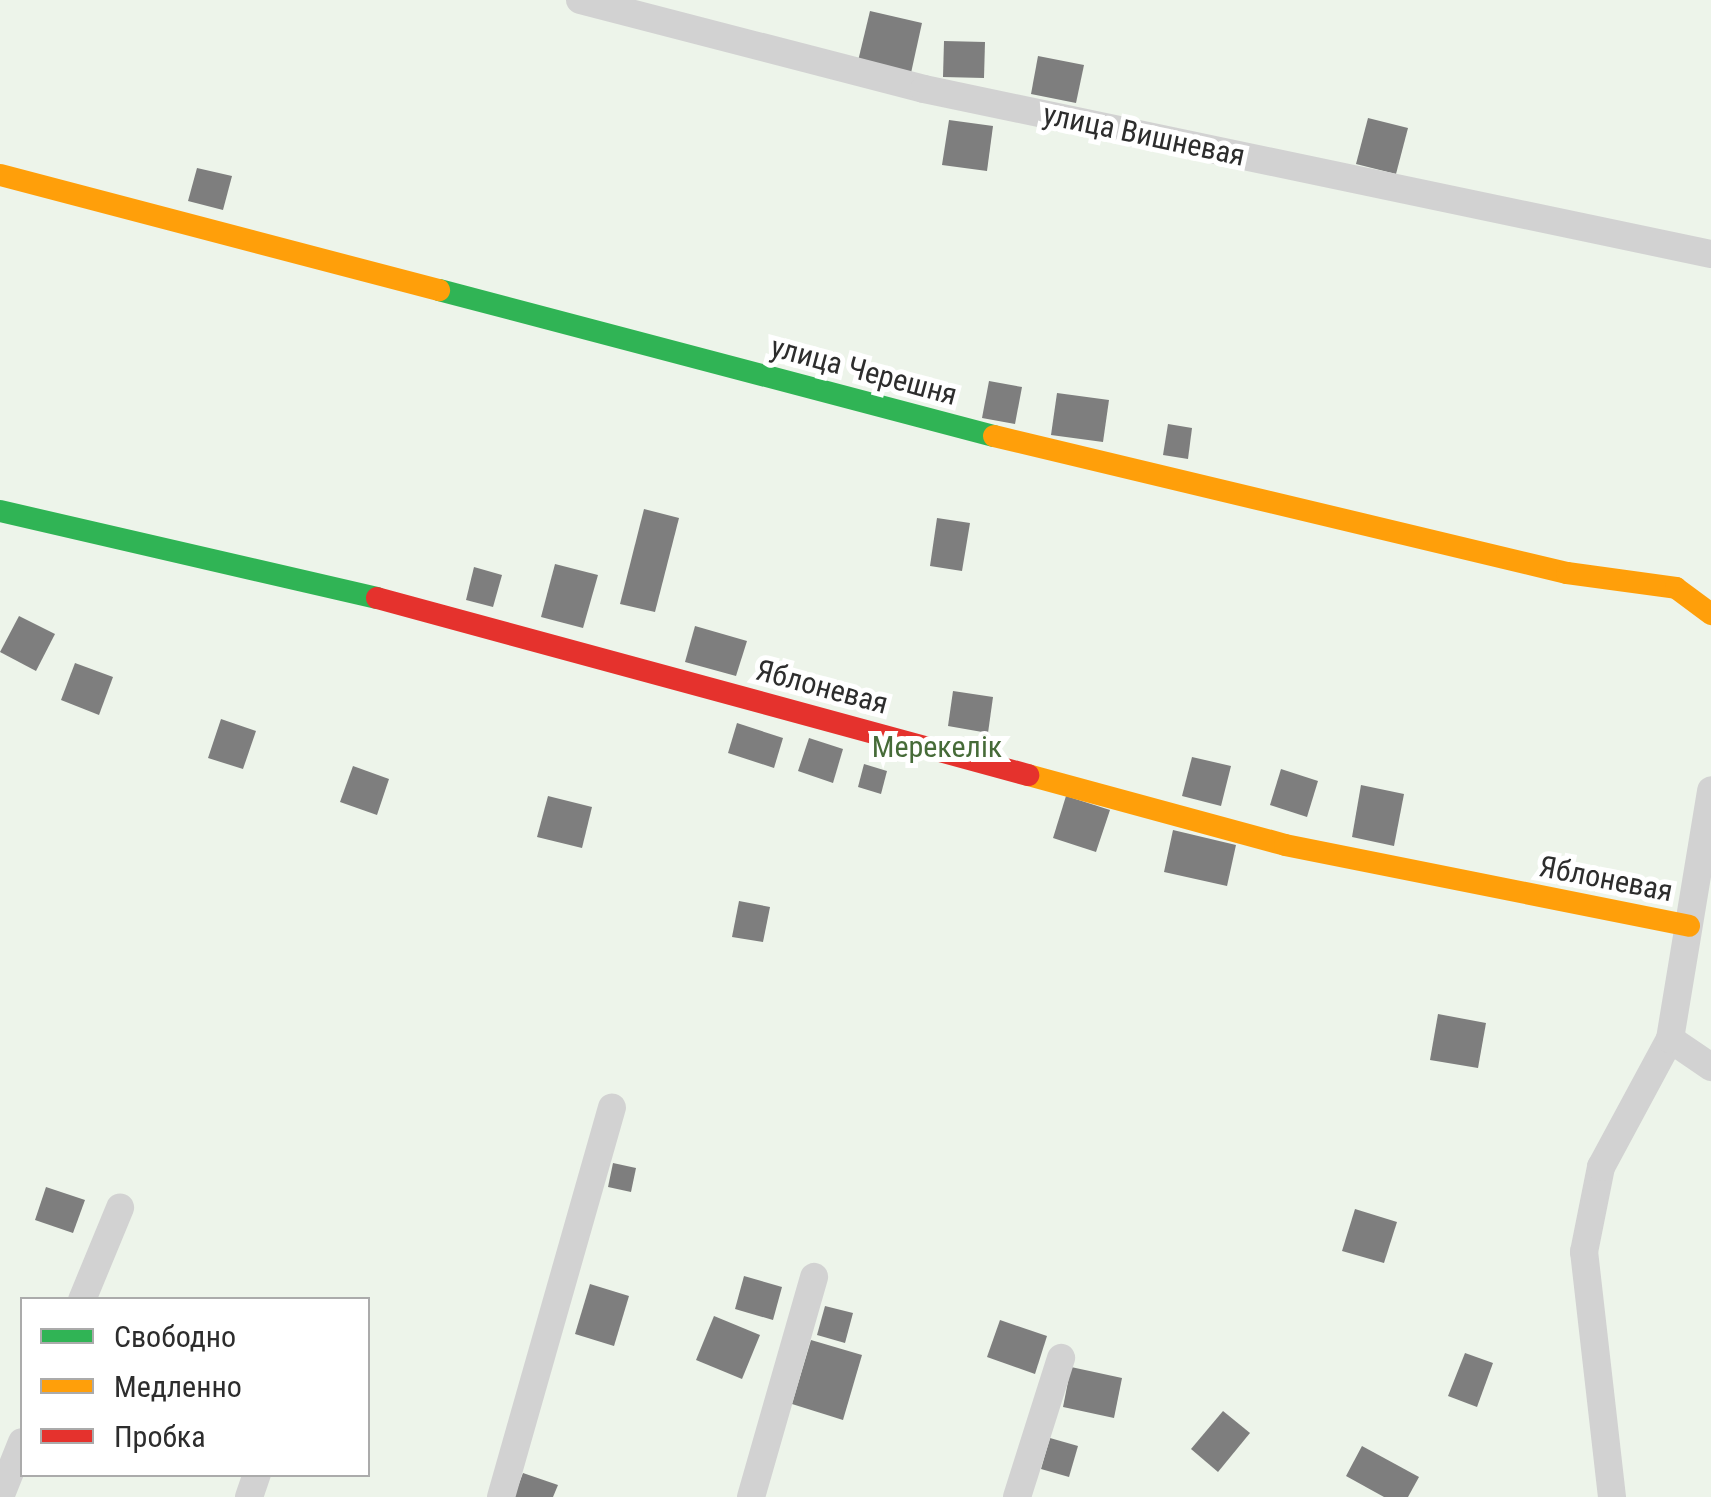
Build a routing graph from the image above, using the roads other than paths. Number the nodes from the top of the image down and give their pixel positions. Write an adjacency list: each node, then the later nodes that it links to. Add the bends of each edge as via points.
1 (580, 0): 3 (street, улица Вишневая, via 924,88)
2 (0, 175): 5 (street, улица Черешня, via 1096,463 1160,470 1567,573 1676,588)
3 (1711, 254)
4 (0, 511): 7 (street, Яблоневая, via 400,603 1286,845)
5 (1711, 614)
6 (1711, 790): 7 (street)
7 (1689, 926): 8 (street)
8 (1670, 1039): 9 (street); 20 (street, via 1601,1167 1584,1252)
9 (1711, 1068)
10 (612, 1108): 17 (street)
11 (120, 1208): 13 (street)
12 (814, 1277): 18 (street)
13 (83, 1297)
14 (1061, 1358): 19 (street)
15 (20, 1447): 16 (street)
16 (0, 1497)
17 (501, 1497)
18 (751, 1497)
19 (1017, 1497)
20 (1612, 1497)

